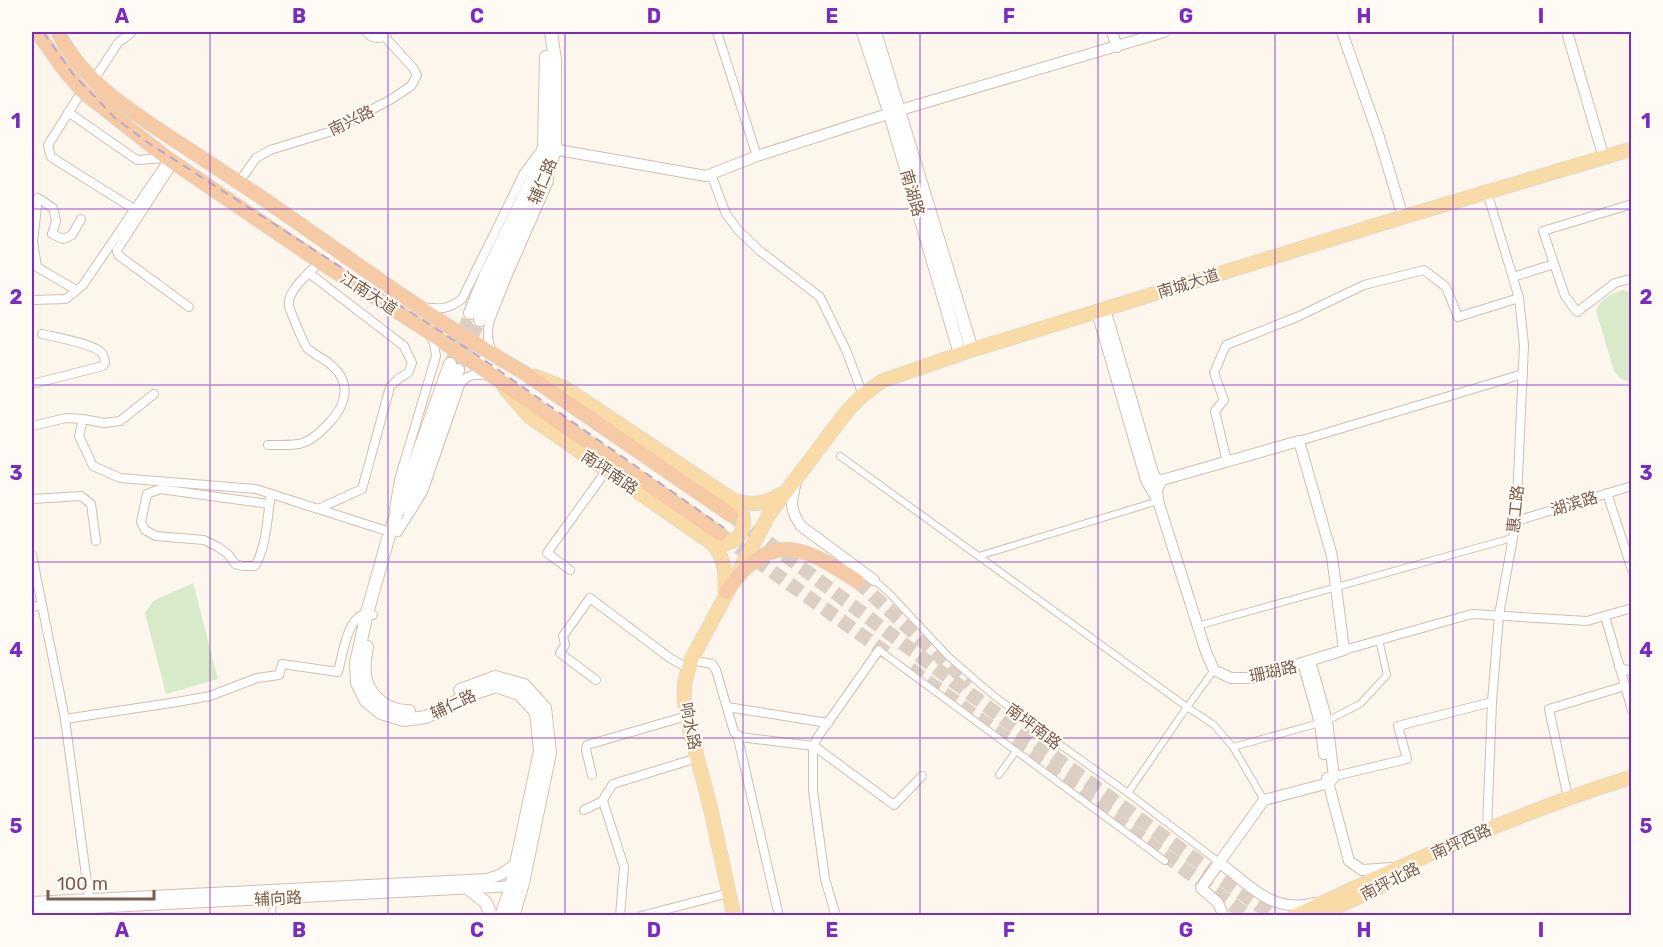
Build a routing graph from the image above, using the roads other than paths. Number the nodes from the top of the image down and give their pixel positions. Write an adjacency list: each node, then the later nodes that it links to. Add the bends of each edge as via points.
1 (37, 32): 17 (highway, 江南大道)
2 (57, 32): 16 (highway, 江南大道)
3 (132, 32): 16 (street, via 118,43)
4 (366, 32): 14 (street, via 373,37)
5 (543, 32): 20 (main road, 辅仁路)
6 (551, 32): 20 (main road, 辅仁路, via 555,60)
7 (717, 32): 22 (street)
8 (863, 32): 19 (main road)
9 (875, 32): 19 (main road)
10 (1112, 32): 15 (street)
11 (1164, 32): 15 (street)
12 (1342, 32): 31 (street)
13 (1567, 32): 23 (street)
14 (386, 34): 27 (street, 南兴路, via 417,75 411,86 329,132 270,150 256,158)
15 (1117, 46): 19 (street)
16 (93, 81): 27 (highway, 江南大道)
17 (82, 91): 18 (street); 24 (highway, 江南大道)
18 (68, 112): 24 (street, via 137,160); 30 (street, via 48,145 51,157)
19 (895, 112): 22 (street); 47 (main road)
20 (550, 148): 25 (main road, 辅仁路); 25 (main road, 辅仁路, via 486,274 475,316); 26 (street); 41 (street, via 524,172 462,299 441,309)
21 (1632, 149): 23 (main road, 南城大道)
22 (757, 156): 26 (street)
23 (1604, 158): 28 (main road, 南城大道)
24 (170, 160): 30 (street); 33 (highway, 江南大道); 42 (street, via 117,250 118,255)
25 (551, 164): 48 (street, via 549,182 490,320 488,338)
26 (711, 174): 55 (street, via 726,214 738,230 820,297)
27 (239, 182): 41 (highway, 江南大道)
28 (1486, 192): 31 (main road, 南城大道); 36 (street, 惠工路)
29 (1632, 204): 34 (street, via 1543,231)
30 (134, 209): 38 (street)
31 (1403, 217): 43 (main road, 南城大道)
32 (81, 219): 38 (street, via 72,235 63,238 52,234 56,221 54,207 38,198 33,241 38,267)
33 (320, 262): 35 (street); 45 (highway, 江南大道)
34 (1554, 264): 36 (street); 37 (street, via 1565,296 1577,312 1616,284)
35 (309, 273): 59 (street, via 289,297 288,305 306,347 341,377 345,390 342,406 313,439 299,445); 72 (street, via 404,346 412,363 408,374 390,387 362,489)
36 (1513, 277): 39 (street, 惠工路)
37 (1630, 279)
38 (76, 290): 40 (street, via 66,299)
39 (1519, 298): 51 (street, 惠工路); 61 (street, via 1458,317 1446,287 1424,270 1364,285 1226,345 1214,373 1224,400 1215,411)
40 (32, 300)
41 (420, 306): 48 (highway, 江南大道)
42 (189, 307)
43 (1111, 307): 44 (main road, 南城大道); 63 (street, via 1107,316 1153,473)
44 (1093, 312): 47 (main road, 南城大道); 70 (street, via 1100,319 1146,480)
45 (429, 332): 52 (highway, 江南大道); 75 (street, via 436,356 399,480)
46 (42, 334): 53 (street, via 100,351 105,363)
47 (966, 352): 55 (main road, 南城大道, via 882,381)
48 (493, 355): 50 (highway, 江南大道)
49 (454, 367): 75 (main road, 辅仁路)
50 (523, 372): 69 (main road, via 565,388); 73 (highway, 江南大道)
51 (1523, 374): 58 (street); 74 (street, 惠工路)
52 (495, 379): 62 (main road, 南坪南路, via 529,416); 75 (street, via 475,374 460,385 423,492); 77 (highway, 江南大道)
53 (32, 384)
54 (154, 394): 56 (street, via 120,421 104,423)
55 (863, 395): 64 (main road, 南城大道)
56 (83, 418): 57 (street); 67 (street, via 79,436 93,466 120,478 256,489)
57 (32, 426)
58 (1299, 441): 61 (street); 85 (street, via 1332,556)
59 (268, 445)
60 (840, 456): 80 (street)
61 (1227, 462): 63 (street)
62 (606, 471): 77 (main road, 南坪南路); 81 (street, via 547,553)
63 (1162, 480): 70 (street, via 1157,489)
64 (794, 482): 69 (main road, via 778,496 757,504); 83 (street, 南坪南路, via 791,501 795,518 813,536); 86 (main road, 响水路, via 770,513)
65 (1632, 486): 66 (street, 湖滨路)
66 (1607, 493): 74 (street, 湖滨路); 82 (street)
67 (271, 494): 71 (street); 72 (street)
68 (32, 499): 78 (street, via 81,496 91,504)
69 (733, 500): 77 (main road, via 744,516 741,534 721,545)
70 (1158, 501): 80 (street); 93 (street)
71 (269, 504): 71 (street, via 261,555 255,566 235,564 228,554 204,540 156,536 141,522 147,494 160,489)
72 (318, 509): 75 (street)
73 (731, 515)
74 (1516, 521): 76 (street, 惠工路)
75 (394, 532): 90 (main road, 辅仁路)
76 (1512, 538): 85 (street); 91 (street, 惠工路)
77 (716, 539): 86 (main road)
78 (96, 541)
79 (32, 555): 87 (street)
80 (979, 556): 106 (street)
81 (570, 570)
82 (1632, 570)
83 (874, 580): 122 (street, 南坪南路, via 949,657 993,695)
84 (857, 581): 86 (highway, via 816,556 783,549 769,552 750,564)
85 (1336, 587): 93 (street); 96 (street)
86 (726, 593): 98 (main road, 响水路)
87 (42, 605): 88 (street); 109 (street)
88 (32, 607)
89 (1632, 608): 92 (street, 珊瑚路)
90 (370, 614): 109 (street, via 358,616 351,626 338,672 282,664 279,675 257,678 210,696); 130 (main road, 辅仁路, via 356,663 357,683 366,701 381,713 404,720 426,717 496,686 519,694 536,712 540,752); 133 (main road, 辅仁路, via 364,664 366,681 374,696 386,706 422,710 495,677 524,685 545,708 550,753)
91 (1499, 615): 92 (street, 珊瑚路, via 1587,621); 94 (street, 珊瑚路, via 1473,614); 104 (street, 惠工路)
92 (1605, 616): 99 (street)
93 (1197, 626): 100 (street)
94 (1379, 640): 96 (street, 珊瑚路); 110 (street, via 1388,675 1360,704)
95 (879, 650): 111 (street); 115 (street, 南坪南路)
96 (1344, 650): 97 (street, 珊瑚路)
97 (1307, 662): 100 (street, 珊瑚路, via 1253,678 1231,678); 110 (street)
98 (690, 664): 102 (street, via 670,658 590,598 563,636 565,645 560,653); 105 (street, via 712,664); 108 (main road, 响水路, via 685,681)
99 (1619, 667): 101 (street); 103 (street)
100 (1214, 670): 106 (street)
101 (1632, 672)
102 (596, 680)
103 (1625, 686): 107 (street); 123 (street, via 1549,709)
104 (1492, 702): 121 (street, via 1398,726 1407,759); 127 (street, 惠工路)
105 (727, 707): 111 (street); 112 (street)
106 (1187, 707): 114 (street, via 1214,725); 122 (street)
107 (1632, 710)
108 (687, 716): 116 (main road, 响水路); 117 (street, via 586,745)
109 (65, 719): 140 (street)
110 (1323, 722): 114 (street); 121 (street)
111 (828, 723): 113 (street)
112 (737, 734): 113 (street); 150 (street)
113 (814, 746): 119 (street, via 894,805); 151 (street, via 813,791 825,879)
114 (1233, 747): 124 (street)
115 (1016, 751): 118 (street); 129 (street, 南坪南路)
116 (697, 758): 125 (street, via 613,784); 136 (main road, 响水路)
117 (592, 775)
118 (999, 775)
119 (922, 776)
120 (1630, 778): 123 (main road, 南坪西路)
121 (1330, 779): 124 (street); 132 (street, via 1349,861 1362,870)
122 (1128, 793): 131 (street, 南坪南路)
123 (1568, 798): 127 (main road, 南坪西路)
124 (1264, 800): 131 (street)
125 (603, 801): 126 (street); 147 (street, via 624,867)
126 (584, 810)
127 (1487, 829): 128 (main road, 南坪西路)
128 (1453, 844): 132 (main road, 南坪西路); 154 (main road, 南坪北路, via 1403,876)
129 (1165, 861)
130 (516, 863): 134 (main road, 辅仁路); 140 (street, 辅向路, via 488,879)
131 (1220, 863): 137 (street, 南坪南路, via 1282,905 1302,906); 152 (street, via 1201,888 1218,903)
132 (1400, 868): 137 (main road, 南坪西路)
133 (523, 883): 134 (street, 辅向路); 146 (main road, 辅仁路)
134 (511, 887): 135 (street, 辅向路); 145 (main road, 辅仁路)
135 (469, 889): 138 (street, 辅向路); 144 (main road, via 485,902)
136 (729, 893): 148 (street); 149 (main road, 响水路)
137 (1336, 897): 153 (main road, 南坪西路)
138 (273, 899): 140 (street, 辅向路); 143 (street)
139 (32, 902): 140 (street, 辅向路)
140 (90, 903): 142 (street, 辅向路)
141 (32, 911): 142 (street, 辅向路)
142 (59, 912)
143 (272, 915)
144 (492, 915)
145 (501, 915)
146 (513, 915)
147 (620, 915)
148 (641, 915)
149 (734, 915)
150 (779, 915)
151 (836, 915)
152 (1224, 915)
153 (1295, 915)
154 (1326, 915)

